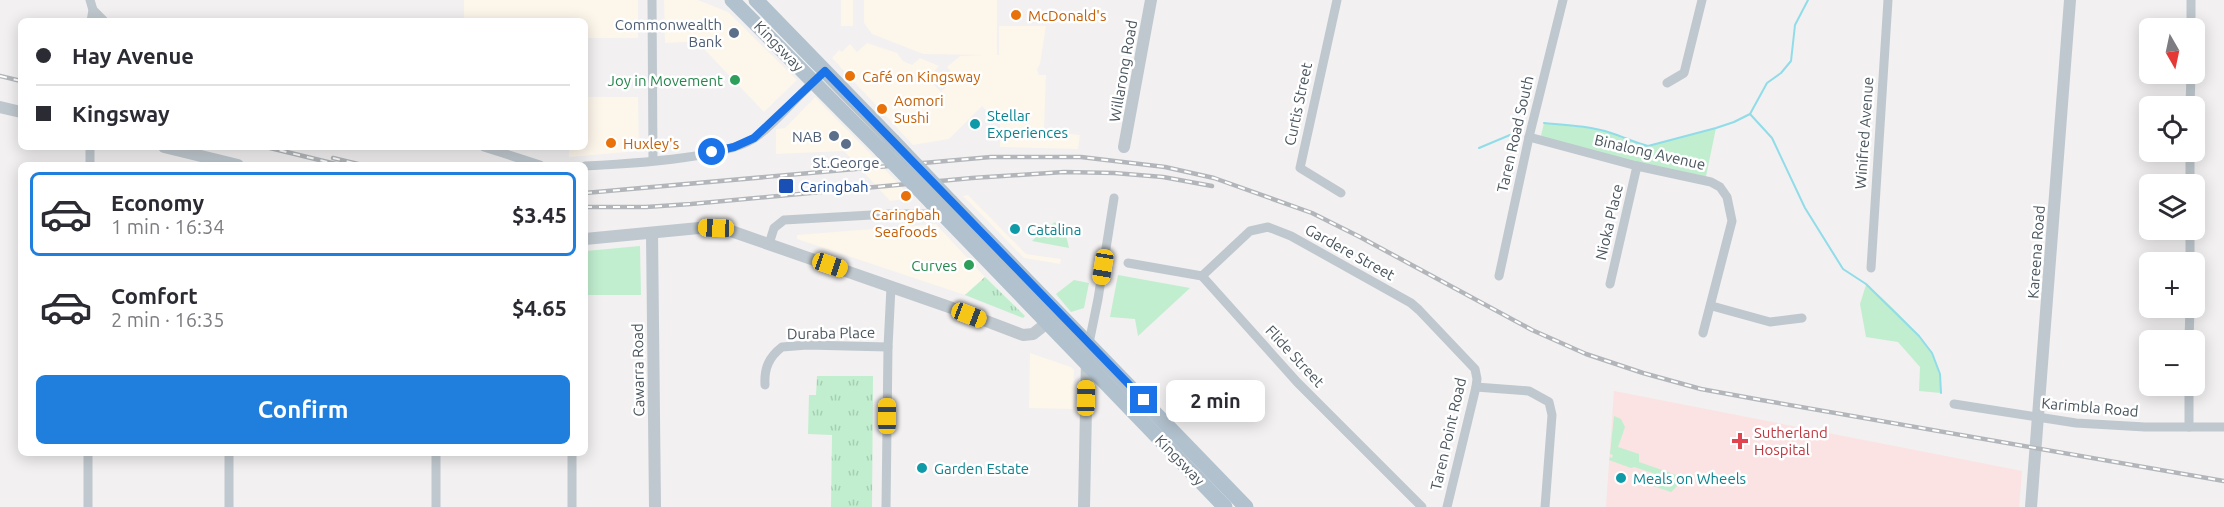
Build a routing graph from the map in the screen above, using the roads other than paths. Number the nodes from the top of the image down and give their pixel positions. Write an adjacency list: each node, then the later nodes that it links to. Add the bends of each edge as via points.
1 (90, 0): 12 (street)
2 (651, 0): 24 (street)
3 (732, 0): 16 (main road, Kingsway)
4 (756, 0): 16 (main road, Kingsway)
5 (1151, 0): 21 (street, Willarong Road)
6 (1337, 0): 29 (street, Curtis Street, via 1300,168)
7 (1563, 0): 20 (street, Taren Road South)
8 (1702, 0): 17 (street, via 1684,73)
9 (1888, 0): 36 (street, Winifred Avenue)
10 (2070, 0): 53 (street, Kareena Road)
11 (2191, 0): 15 (street)
12 (93, 10): 13 (street); 14 (street)
13 (92, 18)
14 (101, 18)
15 (2191, 18)
16 (820, 77): 24 (street, via 744,143); 31 (main road, Kingsway, bridge)
17 (1666, 83)
18 (0, 107): 19 (street)
19 (18, 111)
20 (1529, 137): 28 (street, Binalong Avenue); 38 (street, Taren Road South)
21 (1124, 147)
22 (176, 150): 25 (street)
23 (493, 150): 26 (street)
24 (653, 160): 27 (street)
25 (226, 162)
26 (531, 162)
27 (588, 166)
28 (1637, 166): 39 (street, Nioka Place); 41 (street, Binalong Avenue, via 1711,182 1727,197 1732,221)
29 (1341, 193)
30 (1114, 198): 45 (street)
31 (942, 206): 34 (street, via 784,220 774,228); 43 (main road, Kingsway); 45 (main road, Kingsway)
32 (652, 233): 33 (street); 34 (street, via 716,228); 64 (street, Cawarra Road)
33 (588, 240)
34 (769, 244): 40 (street)
35 (1128, 262): 37 (street)
36 (1870, 268)
37 (1202, 276): 48 (street, Gardere Street, via 1250,231 1274,228 1412,303); 69 (street, Flide Street, via 1297,382)
38 (1499, 276)
39 (1610, 284)
40 (891, 287): 43 (street, via 1023,335 1033,334); 46 (street)
41 (1712, 306): 42 (street, via 1770,322); 44 (street, Binalong Avenue)
42 (1802, 318)
43 (1047, 323): 47 (main road, Kingsway)
44 (1703, 333)
45 (1089, 343): 47 (street); 68 (main road, Kingsway)
46 (888, 347): 49 (street, Duraba Place, via 782,346 769,360 764,372); 65 (street)
47 (1087, 364): 66 (street); 67 (main road, Kingsway)
48 (1475, 369): 50 (street, Taren Point Road)
49 (765, 385)
50 (1476, 387): 70 (street, Taren Point Road); 71 (street, via 1529,391 1549,402 1552,415)
51 (2189, 396): 54 (street)
52 (1954, 404): 53 (street, Karimbla Road)
53 (2038, 418): 54 (street, Karimbla Road); 72 (street, Kareena Road)
54 (2189, 427): 55 (street, Karimbla Road)
55 (2224, 427)
56 (88, 456): 60 (street)
57 (229, 456): 61 (street)
58 (436, 456): 62 (street)
59 (572, 456): 63 (street)
60 (88, 507)
61 (229, 507)
62 (436, 507)
63 (572, 507)
64 (655, 507)
65 (886, 507)
66 (1084, 507)
67 (1225, 507)
68 (1246, 507)
69 (1422, 507)
70 (1447, 507)
71 (1545, 507)
72 (2031, 507)

